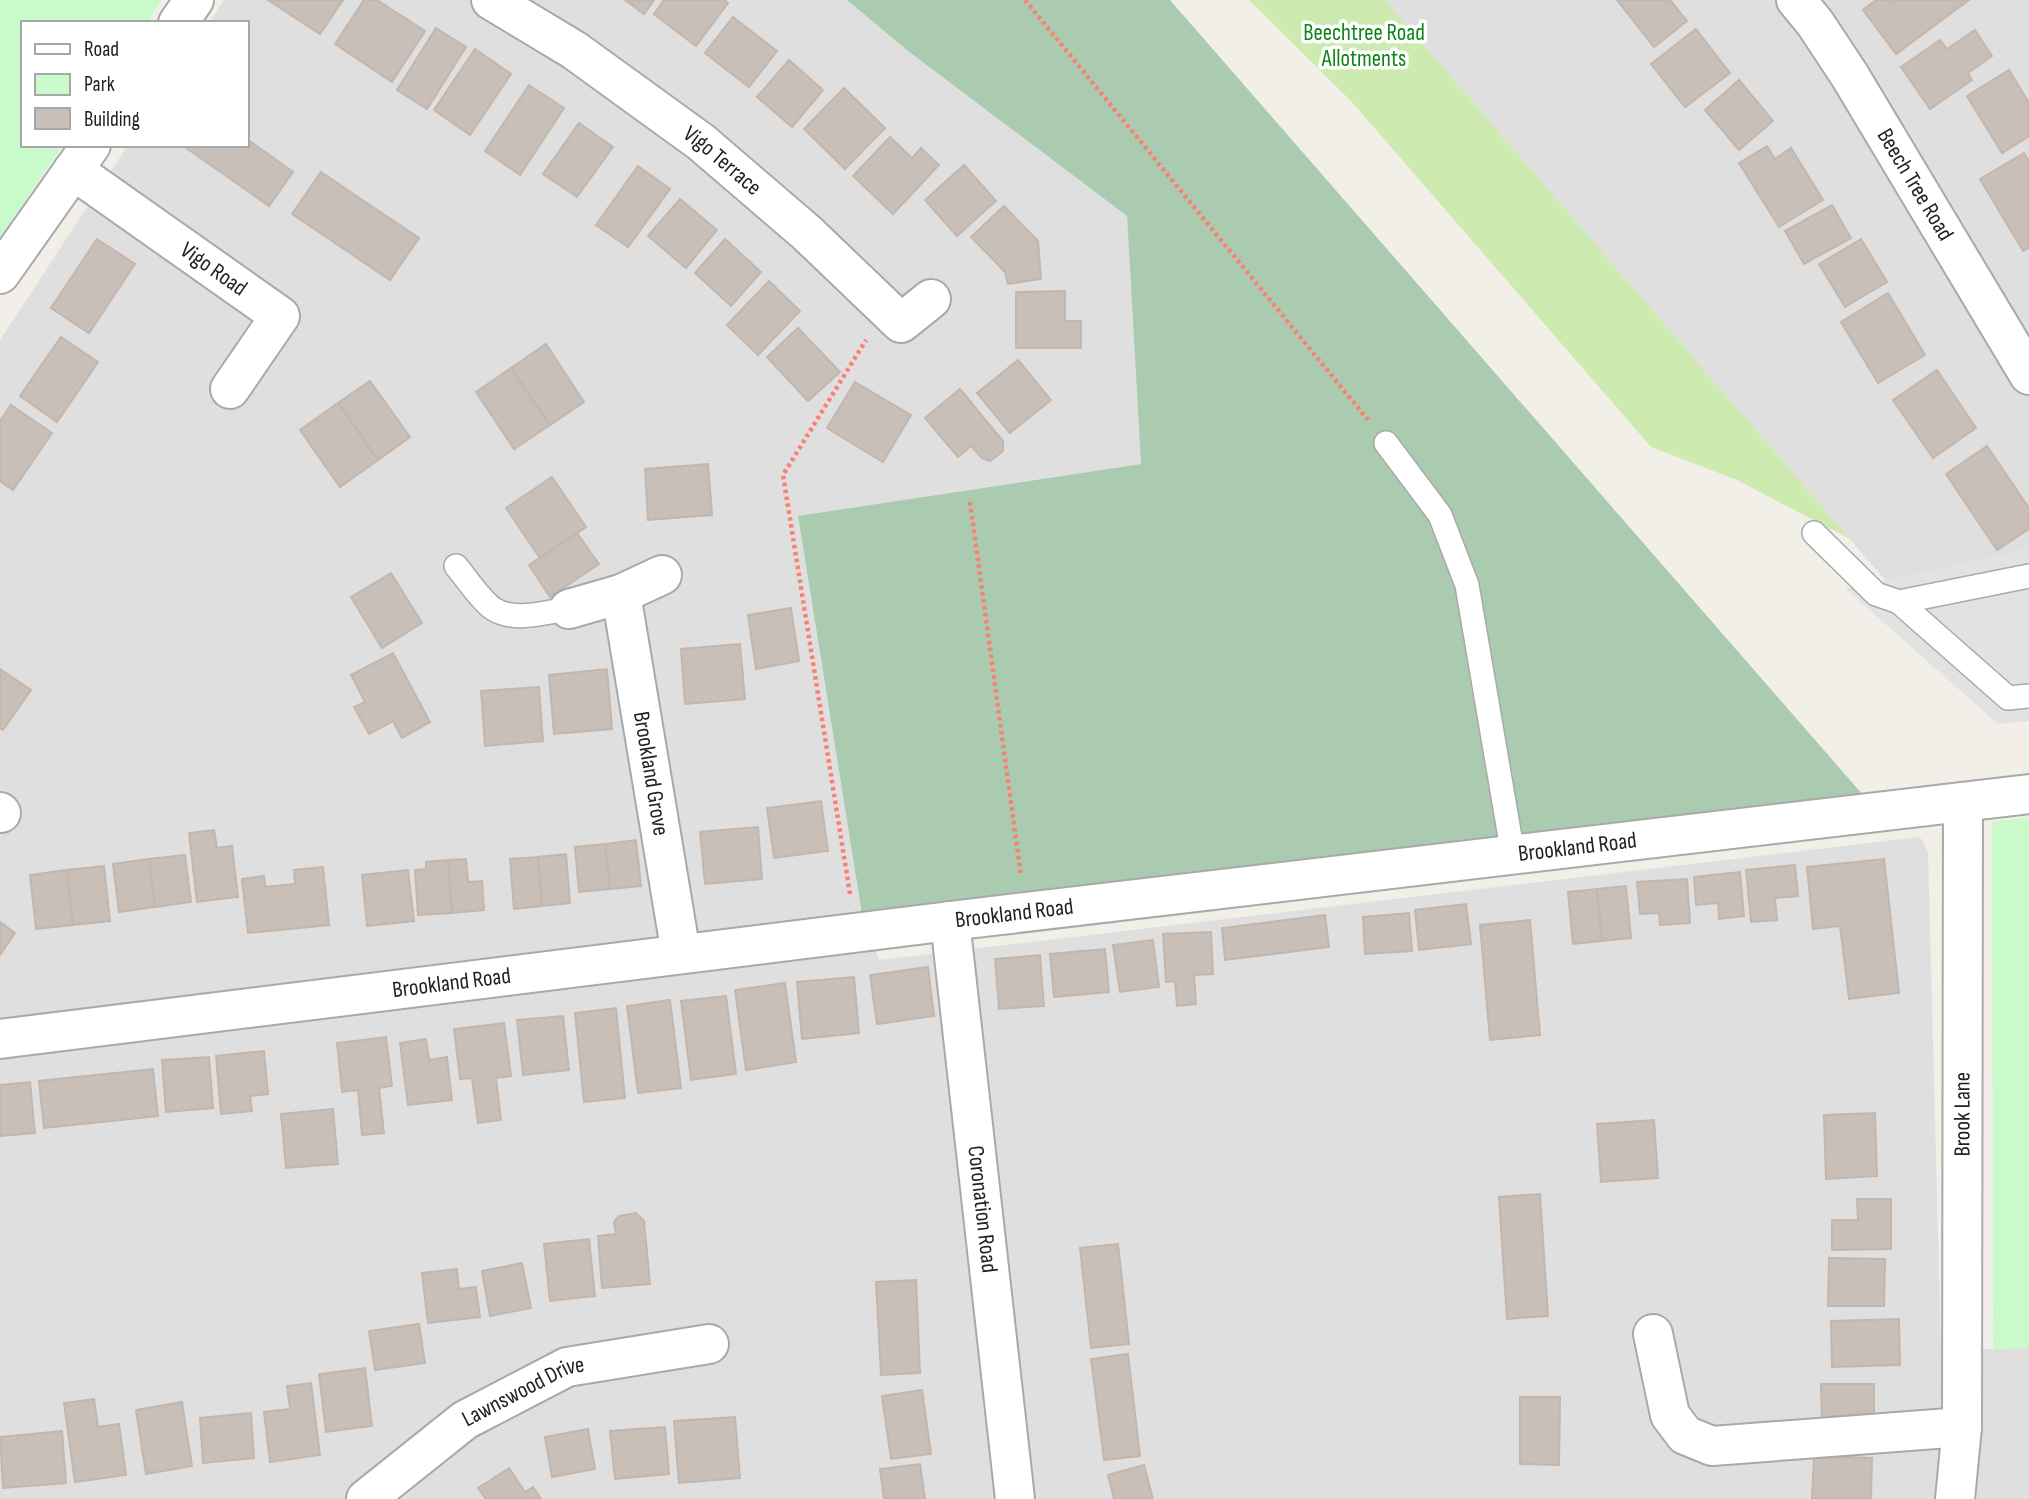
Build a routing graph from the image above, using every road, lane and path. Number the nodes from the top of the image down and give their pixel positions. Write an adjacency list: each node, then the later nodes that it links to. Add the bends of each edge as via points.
1 (194, 0): 5 (street)
2 (491, 0): 9 (street, Vigo Terrace, via 574,50 701,142)
3 (1025, 0): 12 (path)
4 (1796, 0): 10 (street, Beech Tree Road, via 1850,76)
5 (179, 21)
6 (82, 158): 7 (street, Vigo Road); 11 (street, Vigo Road, via 279,316)
7 (0, 274)
8 (931, 299): 9 (street, via 901,323)
9 (886, 309): 27 (path, via 783,475)
10 (2029, 375)
11 (230, 388)
12 (1386, 443): 24 (lane, via 1440,515 1467,585)
13 (970, 502): 25 (path)
14 (1814, 533): 19 (lane, via 1876,594)
15 (456, 566): 20 (lane, via 491,608 504,614 525,616)
16 (662, 575): 18 (street)
17 (2029, 576): 19 (lane)
18 (621, 594): 20 (street); 28 (street, Brookland Grove)
19 (1899, 602): 21 (lane, via 2008,698)
20 (569, 609)
21 (2029, 696)
22 (2029, 794): 23 (street, Brookland Road)
23 (1963, 802): 24 (street, Brookland Road); 32 (street, Brook Lane)
24 (1513, 855): 25 (street, Brookland Road)
25 (1026, 913): 26 (street, Brookland Road)
26 (950, 920): 27 (street, Brookland Road); 34 (street, Coronation Road)
27 (856, 933): 28 (street, Brookland Road)
28 (681, 954): 29 (street, Brookland Road)
29 (0, 1039)
30 (1653, 1334): 32 (street, via 1670,1415 1685,1435 1712,1446)
31 (709, 1345): 33 (street, Lawnswood Drive, via 567,1367 465,1420)
32 (1962, 1427): 35 (street, Brook Lane)
33 (366, 1499)
34 (1015, 1499)
35 (1955, 1499)

